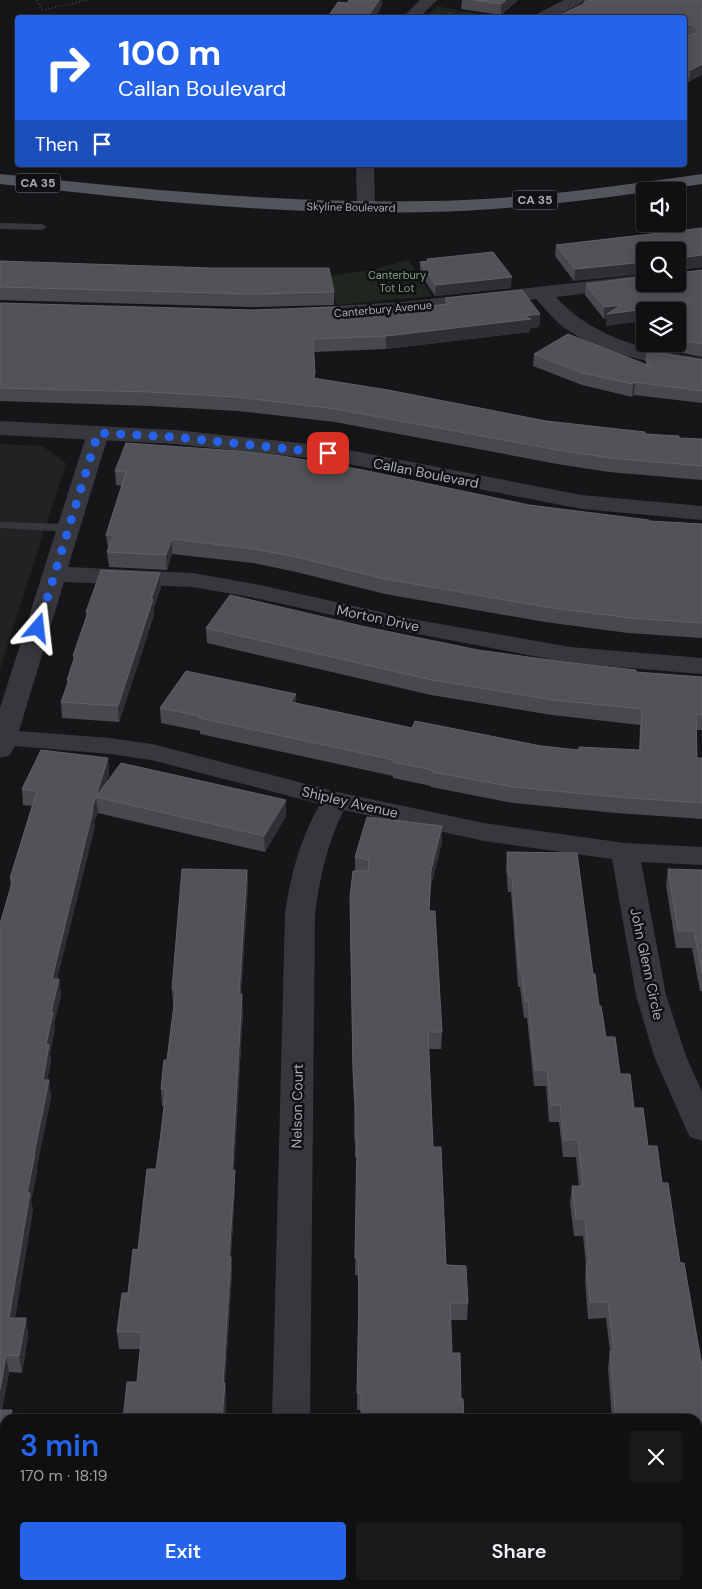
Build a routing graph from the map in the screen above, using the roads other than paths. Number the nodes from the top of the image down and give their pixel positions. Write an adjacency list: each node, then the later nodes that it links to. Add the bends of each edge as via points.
1 (430, 0): 3 (street)
2 (576, 0): 4 (street)
3 (412, 15)
4 (546, 15)
5 (365, 167): 8 (street)
6 (0, 179): 8 (main road, Skyline Boulevard / CA 35, via 219,202)
7 (702, 179): 8 (main road, Skyline Boulevard / CA 35, via 492,205)
8 (366, 208)
9 (0, 226): 10 (lane)
10 (42, 227)
11 (636, 282): 12 (street, Canterbury Avenue)
12 (541, 293): 13 (street, Canterbury Avenue, via 403,308); 14 (street, via 569,322 599,340 666,360)
13 (278, 315)
14 (702, 364)
15 (0, 428): 16 (street, Callan Boulevard)
16 (98, 433): 17 (street, Callan Boulevard, via 175,437 328,453 582,502); 19 (street)
17 (702, 513)
18 (0, 525): 19 (lane)
19 (69, 528): 20 (street)
20 (54, 574): 21 (street, Morton Drive, via 193,580 570,655); 22 (street)
21 (702, 666)
22 (1, 741): 23 (street, Shipley Avenue, via 110,746 152,752)
23 (336, 800): 24 (street, Shipley Avenue, via 484,832); 27 (street, Nelson Court, via 318,831 300,913)
24 (625, 852): 25 (street, Shipley Avenue); 26 (street, John Glenn Circle, via 651,994 670,1056)
25 (702, 856)
26 (702, 1129)
27 (291, 1414)

